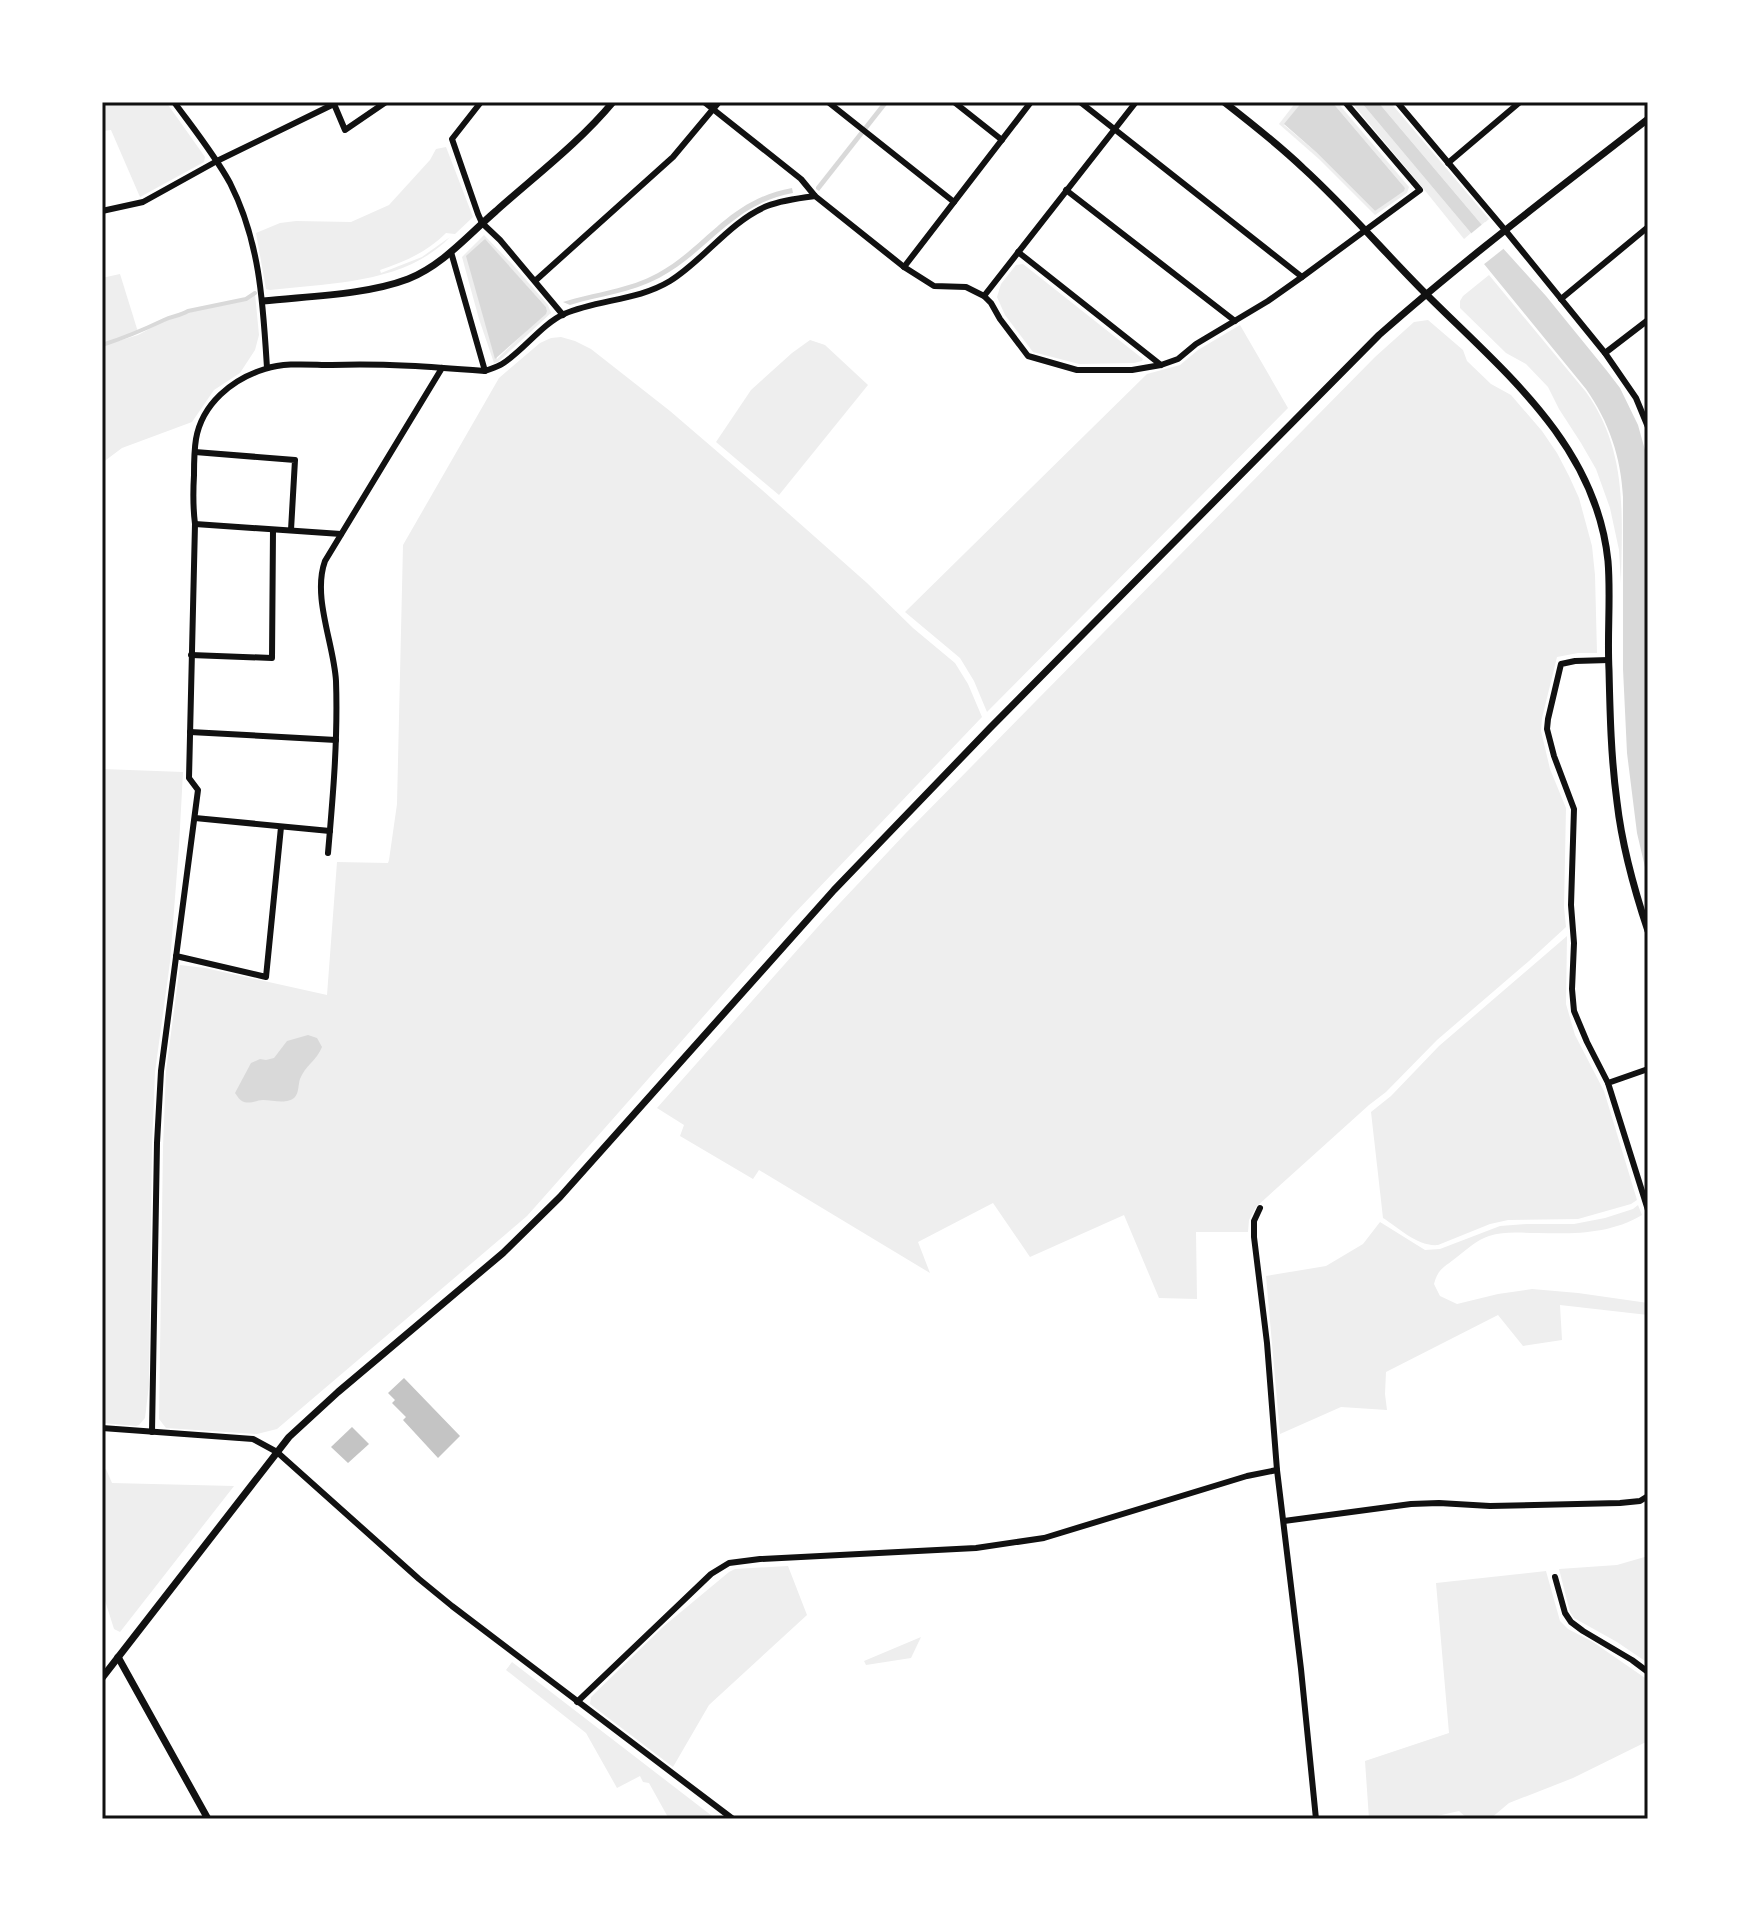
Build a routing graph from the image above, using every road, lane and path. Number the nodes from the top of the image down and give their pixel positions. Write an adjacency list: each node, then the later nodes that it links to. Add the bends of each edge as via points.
1 (174, 102): 20 (street)
2 (386, 102): 20 (street, via 345,130 334,104)
3 (481, 102): 26 (street, via 452,139)
4 (613, 102): 26 (street)
5 (704, 102): 16 (street)
6 (719, 102): 16 (street)
7 (828, 102): 24 (street)
8 (954, 102): 19 (street)
9 (1031, 102): 19 (street)
10 (1080, 102): 18 (street)
11 (1136, 102): 18 (street)
12 (1224, 102): 28 (street, via 1303,168)
13 (1345, 102): 28 (street, via 1420,190)
14 (1398, 102): 21 (street)
15 (1520, 102): 21 (street)
16 (713, 109): 23 (street); 34 (street, via 673,157)
17 (1648, 119): 29 (street)
18 (1115, 129): 22 (street); 33 (street)
19 (1002, 140): 24 (street)
20 (217, 161): 25 (street, via 143,202); 38 (street, via 252,238)
21 (1448, 163): 29 (street)
22 (1066, 190): 31 (street); 41 (street)
23 (815, 196): 32 (street); 39 (street, via 767,206 748,216 670,281)
24 (954, 202): 32 (street)
25 (102, 211)
26 (482, 223): 30 (street); 34 (street)
27 (1648, 227): 37 (street)
28 (1365, 230): 33 (street); 35 (street)
29 (1502, 232): 35 (street); 37 (street)
30 (451, 252): 38 (street, via 427,270 382,287); 46 (street)
31 (1018, 252): 36 (street); 43 (street)
32 (904, 267): 36 (street, via 934,286 966,287)
33 (1302, 277): 41 (street)
34 (535, 281): 39 (street)
35 (1426, 293): 54 (street, via 1529,396 1586,478 1608,561); 69 (street, via 834,890 530,1228 338,1392)
36 (984, 296): 43 (street, via 1028,356 1077,370)
37 (1561, 299): 42 (street)
38 (263, 301): 44 (street)
39 (563, 315): 46 (street, via 502,365)
40 (1648, 320): 42 (street)
41 (1235, 321): 43 (street)
42 (1605, 353): 47 (street, via 1636,398)
43 (1161, 365)
44 (267, 368): 45 (street); 48 (street, via 212,402 200,424)
45 (442, 368): 46 (street); 52 (street)
46 (485, 371)
47 (1648, 427)
48 (195, 452): 49 (street); 51 (street, via 295,460)
49 (195, 524): 50 (street); 53 (street)
50 (273, 530): 51 (street); 53 (street, via 272,658)
51 (291, 530): 52 (street)
52 (341, 534): 56 (street, via 321,577 335,673)
53 (191, 655): 55 (street)
54 (1609, 660): 61 (street, via 1617,804); 64 (street, via 1561,664 1547,729 1574,809 1574,1011)
55 (190, 732): 56 (street); 57 (street, via 189,778 198,790)
56 (336, 740): 59 (street)
57 (195, 818): 58 (street); 62 (street)
58 (281, 827): 59 (street); 62 (street, via 266,977)
59 (330, 831): 60 (street)
60 (328, 853)
61 (1648, 931)
62 (176, 956): 68 (street, via 157,1143)
63 (1648, 1069): 64 (street)
64 (1608, 1083): 66 (street)
65 (1260, 1208): 70 (street, via 1254,1237)
66 (1648, 1210)
67 (102, 1428): 68 (street)
68 (152, 1432): 69 (street, via 253,1439)
69 (277, 1452): 74 (street); 77 (street, via 419,1579)
70 (1277, 1470): 72 (street); 77 (street, via 1013,1544 729,1563 711,1574)
71 (1648, 1496): 72 (street, via 1620,1503 1411,1504)
72 (1284, 1521): 80 (street)
73 (1555, 1577): 75 (street, via 1571,1622)
74 (118, 1657): 76 (street); 78 (street)
75 (1648, 1672)
76 (102, 1678)
77 (577, 1702): 79 (street)
78 (208, 1819)
79 (733, 1819)
80 (1316, 1819)

